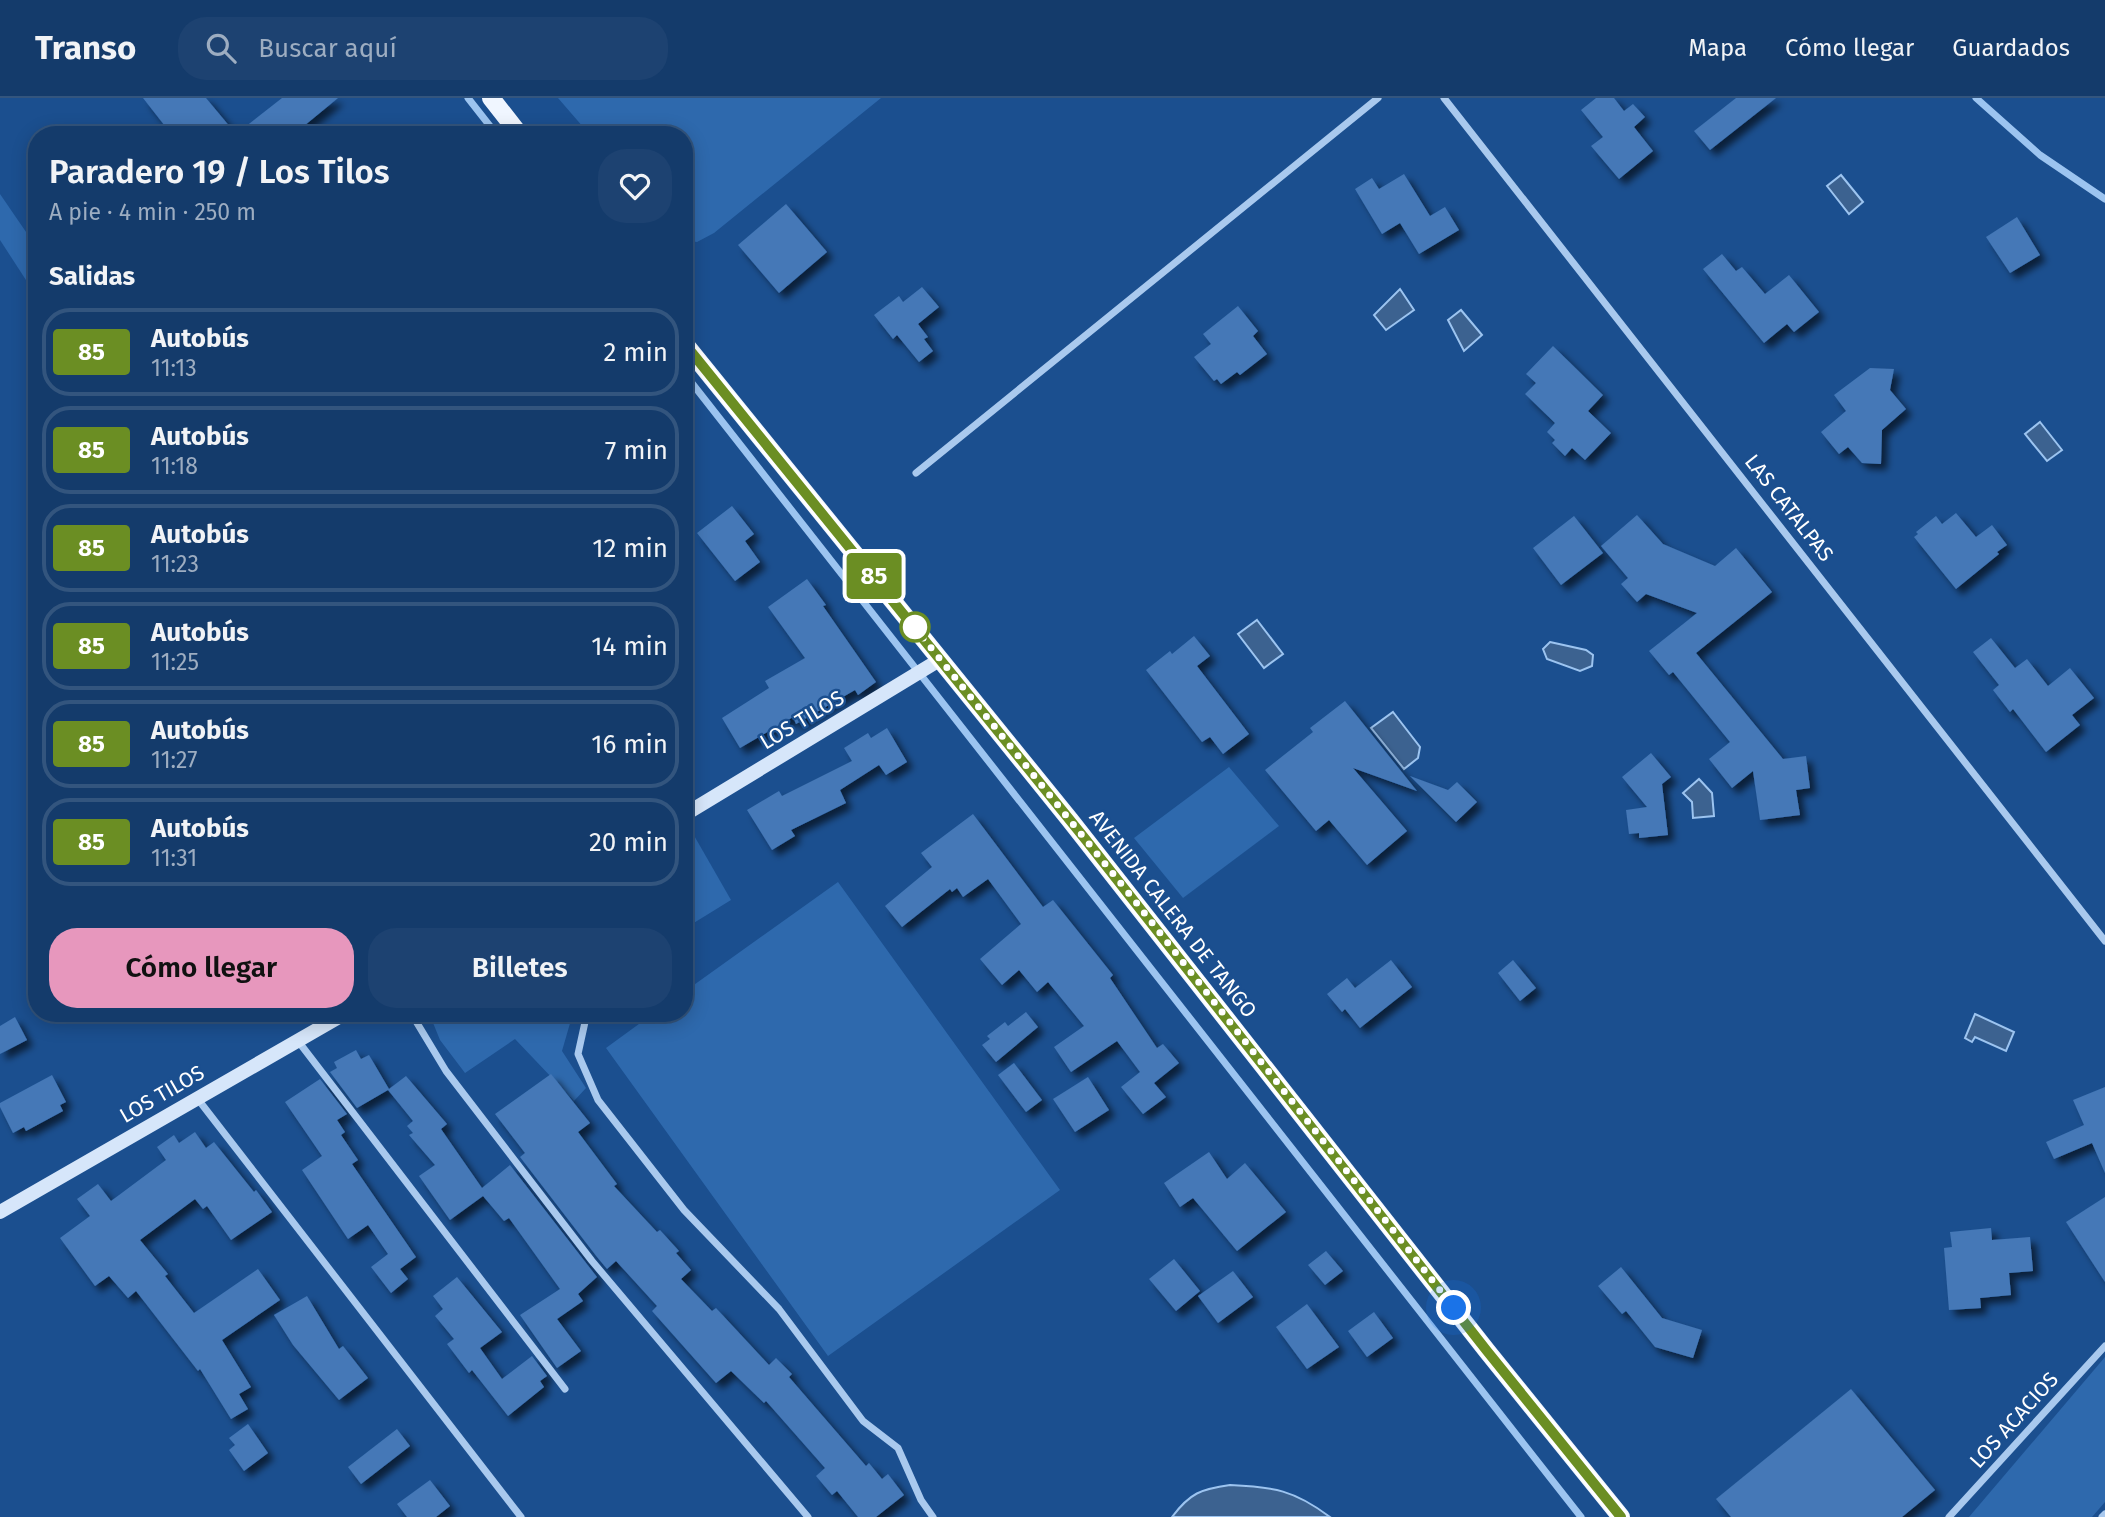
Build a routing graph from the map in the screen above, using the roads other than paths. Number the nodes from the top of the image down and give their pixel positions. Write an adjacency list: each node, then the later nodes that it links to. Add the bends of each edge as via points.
1 (491, 98): 4 (main road)
2 (1378, 98): 6 (street)
3 (1444, 98): 9 (street, LAS CATALPAS)
4 (513, 126)
5 (693, 355): 7 (main road, AVENIDA CALERA DE TANGO)
6 (916, 473)
7 (934, 664): 8 (street, LOS TILOS); 21 (main road, AVENIDA CALERA DE TANGO)
8 (693, 810)
9 (2105, 941)
10 (331, 1022): 13 (street, LOS TILOS)
11 (416, 1022): 19 (street, via 446,1071 592,1261)
12 (585, 1022): 20 (street, via 578,1054 598,1100 684,1210 779,1309 863,1421 898,1448)
13 (298, 1041): 14 (street, LOS TILOS); 17 (street)
14 (197, 1098): 15 (street, LOS TILOS); 18 (street)
15 (0, 1212)
16 (2105, 1346): 22 (street, LOS ACACIOS)
17 (565, 1389)
18 (521, 1517)
19 (808, 1517)
20 (933, 1517)
21 (1621, 1517)
22 (1949, 1517)

